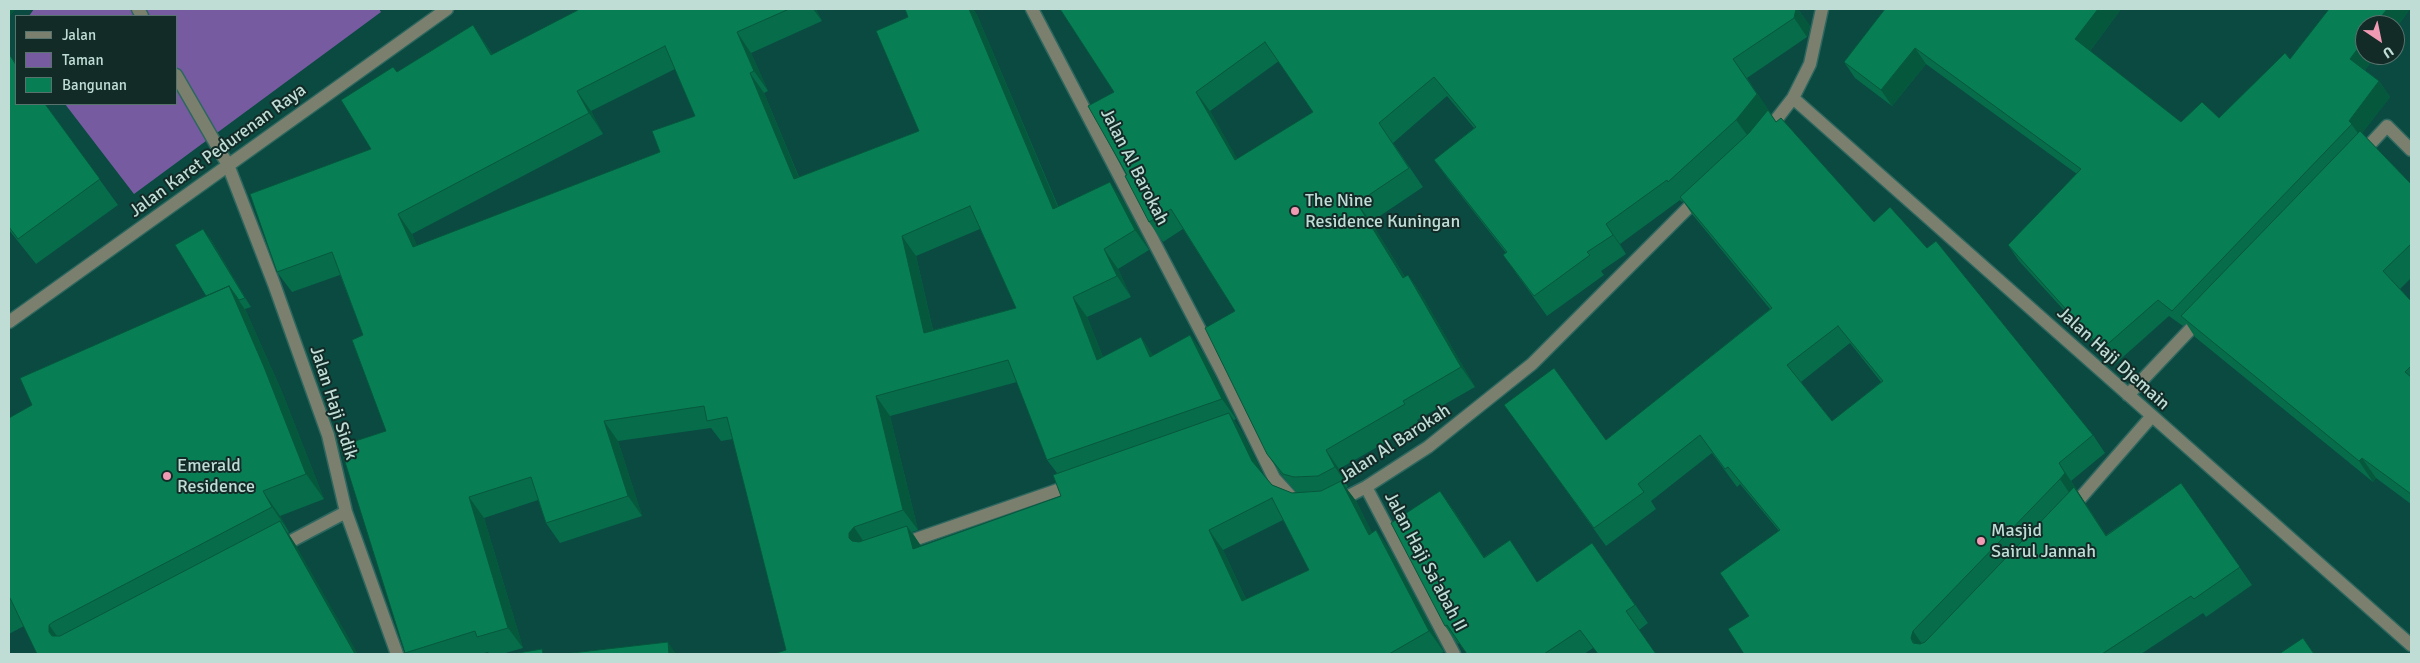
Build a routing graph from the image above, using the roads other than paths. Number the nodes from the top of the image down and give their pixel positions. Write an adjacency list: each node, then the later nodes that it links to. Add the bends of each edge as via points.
1 (447, 9): 9 (street, Jalan Karet Pedurenan Raya)
2 (1032, 9): 18 (street, Jalan Al Barokah, via 1242,426 1274,478 1292,500)
3 (1822, 9): 5 (street, via 1810,64)
4 (178, 78): 9 (street, Jalan Haji Sidik)
5 (1793, 98): 6 (street); 13 (street, Jalan Haji Djemain)
6 (1756, 145)
7 (2411, 150): 8 (street, via 2387,126)
8 (2353, 162)
9 (228, 165): 12 (street, Jalan Karet Pedurenan Raya); 19 (street, Jalan Haji Sidik, via 328,435)
10 (1713, 184): 16 (street, Jalan Al Barokah, via 1532,364 1428,447)
11 (2210, 310): 13 (street)
12 (9, 322)
13 (2128, 395): 14 (street, Jalan Haji Djemain)
14 (2152, 416): 20 (street); 23 (street, Jalan Haji Djemain)
15 (1087, 480): 21 (street)
16 (1366, 487): 17 (street, Jalan Al Barokah, via 1334,503); 25 (street, Jalan Haji Sa'abah II)
17 (1325, 503)
18 (1306, 505)
19 (346, 512): 22 (street); 24 (street, Jalan Haji Sidik)
20 (2060, 521)
21 (890, 548)
22 (267, 553)
23 (2411, 645)
24 (397, 654)
25 (1454, 654)

